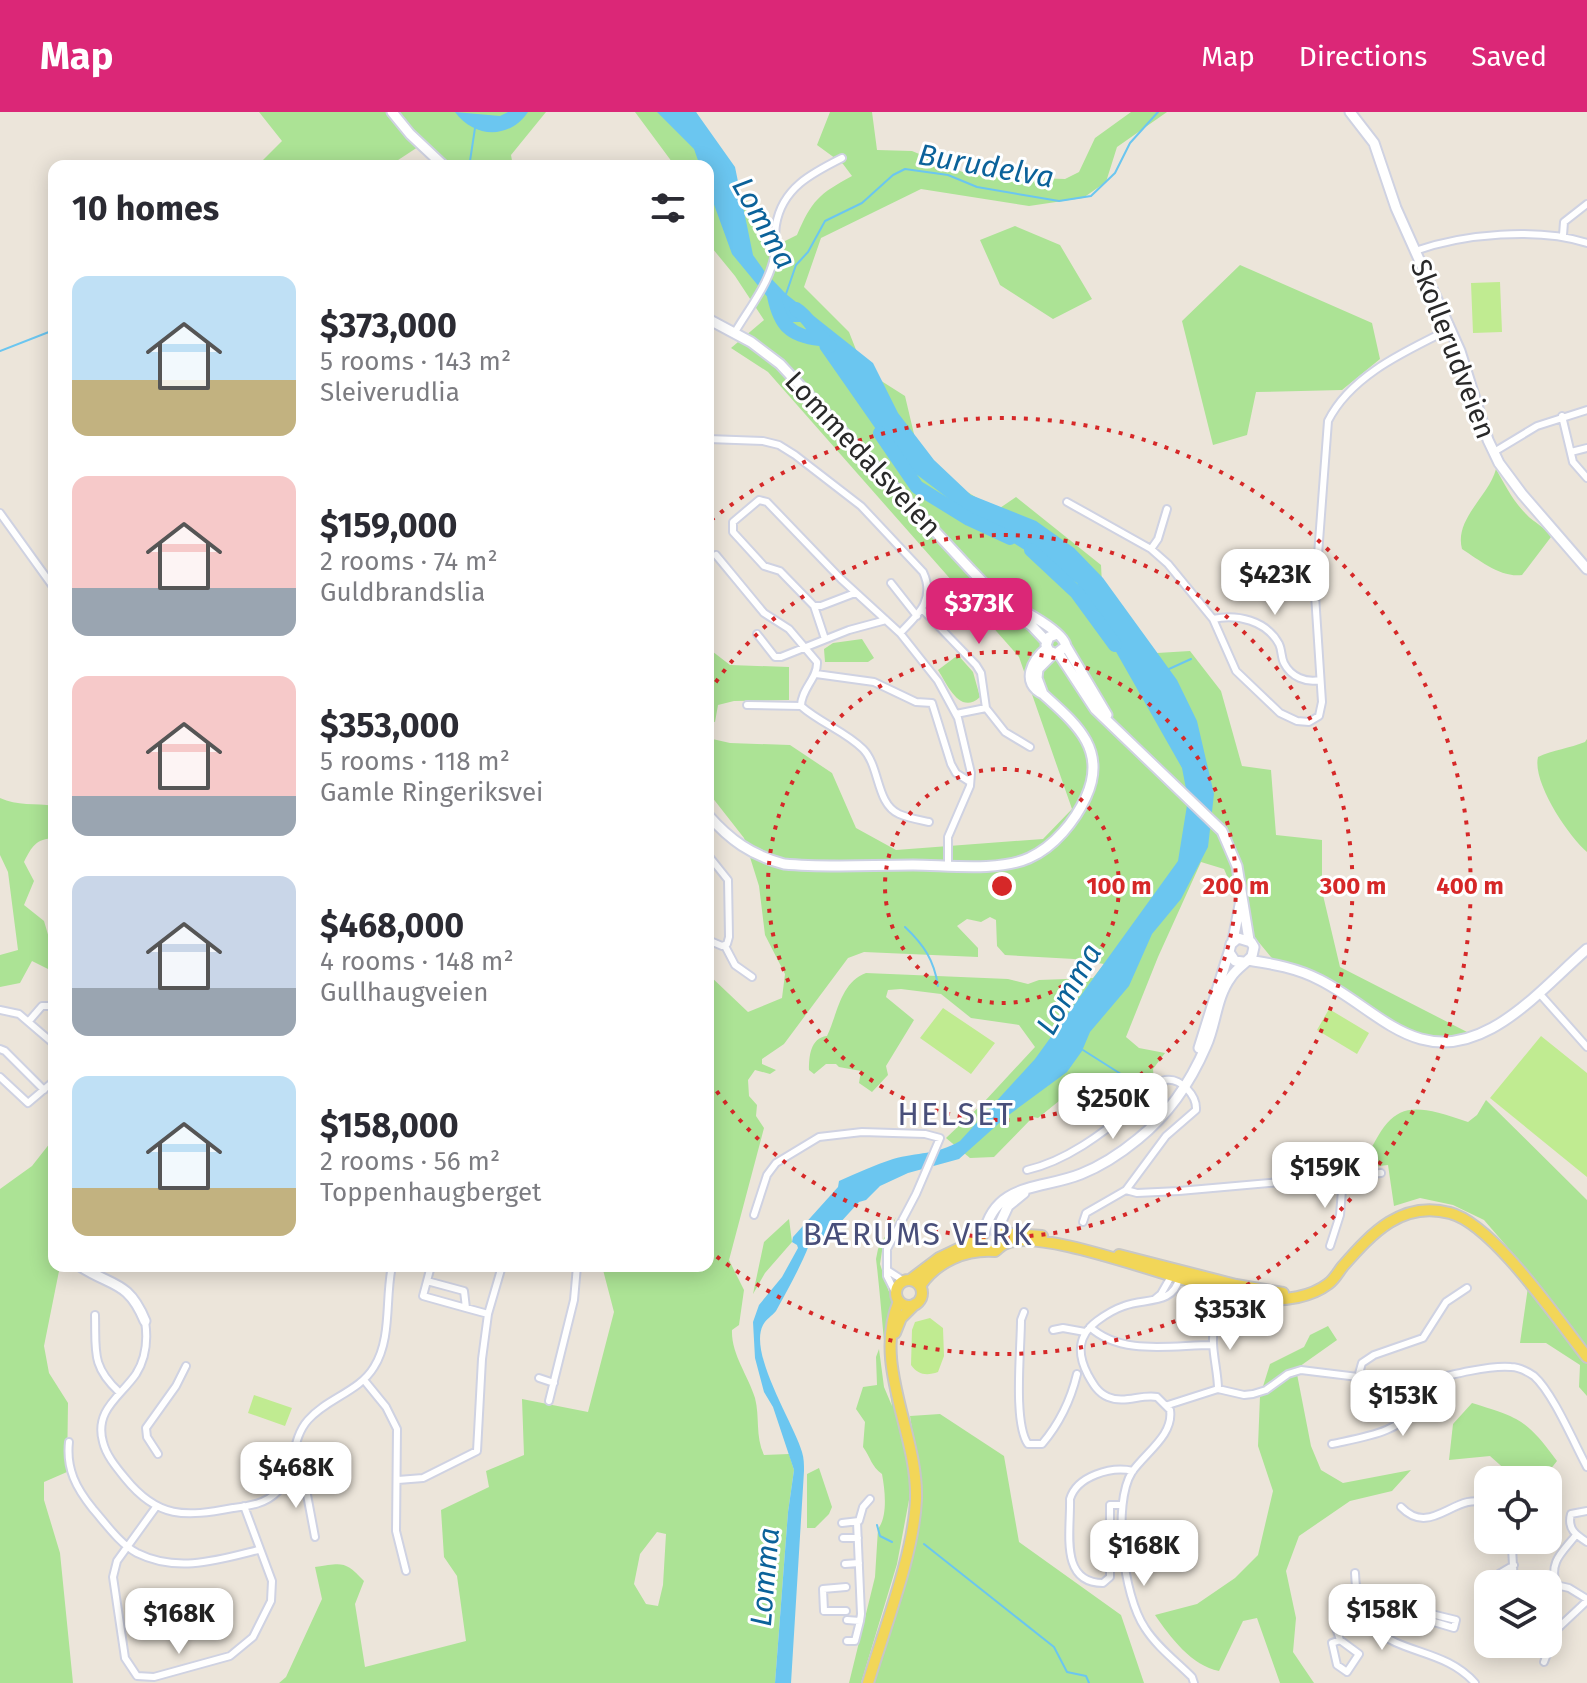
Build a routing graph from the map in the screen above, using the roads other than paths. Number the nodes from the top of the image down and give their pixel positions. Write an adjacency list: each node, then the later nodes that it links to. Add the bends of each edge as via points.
1 (392, 112): 4 (main road)
2 (1350, 112): 8 (main road, Skollerudveien, via 1374,143)
3 (842, 158): 11 (street, via 813,172 783,203 769,273)
4 (438, 160)
5 (1587, 204): 6 (street, via 1564,222)
6 (1563, 235): 7 (street); 8 (street, via 1469,237)
7 (1587, 243)
8 (1415, 251): 10 (main road, Skollerudveien)
9 (714, 322): 11 (main road, Lommedalsveien)
10 (1450, 329): 16 (main road, Skollerudveien); 40 (street, via 1373,372 1343,397 1328,421 1315,595)
11 (735, 332): 28 (main road, Lommedalsveien, via 792,376)
12 (1587, 410): 13 (street)
13 (1562, 416): 16 (street); 17 (street)
14 (714, 439): 30 (street, via 779,445 855,500 923,572 928,591)
15 (1587, 448): 17 (street)
16 (1494, 452): 24 (main road, Skollerudveien, via 1522,494)
17 (1571, 452): 18 (street)
18 (1587, 478)
19 (1067, 502): 22 (street)
20 (1167, 509): 22 (street)
21 (0, 513): 25 (street)
22 (1151, 549): 31 (street)
23 (716, 555): 37 (street, via 764,613 789,629)
24 (1587, 569)
25 (48, 580)
26 (891, 583): 30 (street)
27 (855, 593): 29 (street); 29 (street, via 767,502 759,500 733,522 733,532 764,566 780,571); 32 (street)
28 (1006, 604): 35 (main road, Lommedalsveien); 38 (main road, Lommedalsveien)
29 (814, 606): 36 (street)
30 (920, 612): 33 (street); 43 (street, via 976,665)
31 (1213, 619): 40 (street, via 1245,617 1266,629 1279,644 1284,664 1298,678); 40 (street, via 1236,671 1280,713 1309,722 1319,716)
32 (886, 620): 33 (street); 36 (street)
33 (900, 633): 44 (street)
34 (757, 634): 37 (street, via 775,657)
35 (1057, 634): 38 (main road, via 1049,637); 38 (main road, Lommedalsveien, via 1064,638)
36 (825, 639): 37 (street)
37 (804, 648): 39 (street, via 817,662)
38 (1054, 649): 50 (main road, via 1036,658 1032,685 1081,731 1091,751 1093,778 1082,805 1054,841 1028,859); 51 (main road, Lommedalsveien, via 1095,709 1222,831)
39 (816, 674): 42 (street); 46 (street, via 874,682 916,702 932,703 951,764)
40 (1320, 680)
41 (747, 705): 42 (street)
42 (801, 706): 48 (street, via 867,753 892,810)
43 (986, 708): 44 (street); 45 (street, via 1005,732)
44 (956, 714): 46 (street, via 969,756)
45 (1030, 747)
46 (970, 782): 50 (street, via 948,837)
47 (714, 822): 50 (main road, via 753,854 784,864)
48 (929, 822)
49 (714, 862): 55 (street, via 728,880)
50 (948, 866)
51 (1242, 888): 52 (main road); 54 (main road)
52 (1233, 940): 54 (main road, via 1241,937); 57 (main road)
53 (714, 944): 55 (street)
54 (1252, 944): 58 (main road, via 1253,955); 59 (main road)
55 (725, 946): 60 (street, via 735,965)
56 (1587, 949): 61 (main road)
57 (1229, 952): 58 (main road, via 1235,961); 68 (main road)
58 (1246, 961): 59 (main road); 68 (main road, via 1223,991)
59 (1276, 963): 61 (main road, via 1327,984 1394,1030 1428,1040 1482,1033)
60 (752, 977)
61 (1538, 992): 66 (street)
62 (48, 1006): 64 (street)
63 (0, 1010): 64 (street)
64 (29, 1021): 65 (street)
65 (48, 1038)
66 (1587, 1047)
67 (0, 1049): 72 (street)
68 (1196, 1063): 71 (main road)
69 (0, 1077): 72 (street, via 28,1103)
70 (48, 1086): 72 (street)
71 (1184, 1087): 73 (street, via 1171,1080 1156,1084 1135,1107 1079,1147); 76 (main road, via 1129,1146 1082,1173); 77 (street, via 1197,1102 1196,1110 1166,1136)
72 (44, 1090)
73 (1027, 1170)
74 (1381, 1173): 75 (street)
75 (1343, 1178): 77 (street); 83 (street, via 1340,1215)
76 (1034, 1187): 80 (main road, via 1008,1206); 81 (main road, via 998,1204)
77 (1126, 1190): 79 (street, via 1086,1213)
78 (754, 1215): 85 (street, via 776,1163 819,1137 862,1132 940,1138 891,1239)
79 (1083, 1222)
80 (997, 1232): 81 (main road); 82 (main road); 91 (main road, via 1068,1241)
81 (983, 1236): 84 (main road); 93 (main road, via 939,1258)
82 (1002, 1245): 84 (main road); 91 (main road, via 1057,1243)
83 (1330, 1246)
84 (985, 1250): 93 (main road, via 944,1262)
85 (887, 1269): 93 (street); 95 (street)
86 (94, 1272): 102 (main road, via 126,1290)
87 (391, 1272): 112 (street, via 383,1344)
88 (429, 1272): 92 (street)
89 (500, 1272): 99 (street)
90 (576, 1272): 113 (street)
91 (1175, 1276): 103 (street, via 1155,1299 1123,1306); 106 (main road, via 1276,1293 1306,1289 1333,1277 1370,1234 1396,1217 1425,1210 1456,1214 1499,1247)
92 (427, 1281): 97 (street, via 464,1291); 97 (street, via 423,1296)
93 (911, 1282): 95 (main road, via 896,1290); 96 (main road, via 922,1296)
94 (1467, 1288): 110 (street, via 1446,1302 1423,1338 1366,1359)
95 (898, 1298): 96 (main road); 108 (main road, via 890,1332)
96 (915, 1304): 108 (main road, via 898,1323)
97 (466, 1308): 99 (street)
98 (1024, 1312): 109 (street, via 1018,1396 1022,1436 1028,1444 1042,1444 1050,1434)
99 (488, 1314): 125 (street, via 477,1451 423,1478)
100 (95, 1315): 116 (street, via 97,1361 102,1377)
101 (1245, 1317): 105 (street, via 1219,1322)
102 (145, 1321): 116 (street, via 144,1356)
103 (1088, 1329): 104 (street); 105 (street, via 1122,1344); 118 (street, via 1079,1350 1081,1360 1101,1393 1116,1399 1157,1397)
104 (1053, 1330)
105 (1212, 1345): 115 (street)
106 (1587, 1357)
107 (186, 1366): 121 (street, via 146,1428)
108 (892, 1367): 163 (main road, via 914,1468 915,1515)
109 (1077, 1374)
110 (1358, 1377): 114 (street, via 1374,1391); 115 (street, via 1301,1370 1253,1394)
111 (539, 1378): 113 (street)
112 (364, 1380): 124 (street, via 307,1421 296,1438); 125 (street, via 395,1422)
113 (554, 1383): 117 (street)
114 (1419, 1384): 120 (street, via 1420,1403 1403,1421); 122 (street, via 1499,1367 1521,1369 1544,1388)
115 (1218, 1389): 118 (street)
116 (119, 1392): 130 (street, via 105,1412 103,1443 132,1487)
117 (549, 1401)
118 (1168, 1405): 123 (street, via 1170,1423)
119 (69, 1442): 140 (street, via 70,1470 81,1494)
120 (1332, 1444)
121 (158, 1454)
122 (1587, 1467)
123 (1133, 1471): 128 (street); 128 (street, via 1110,1469 1072,1492 1073,1569 1082,1579 1103,1583 1110,1577 1110,1505)
124 (287, 1474): 129 (street, via 271,1497); 136 (street, via 305,1484)
125 (398, 1480): 149 (street, via 396,1531)
126 (870, 1499): 133 (street)
127 (1474, 1500): 131 (street, via 1433,1518 1416,1518)
128 (1121, 1505): 164 (street, via 1126,1572 1138,1617)
129 (244, 1506): 130 (street, via 188,1515); 141 (street)
130 (156, 1507): 140 (street)
131 (1401, 1507)
132 (1587, 1511): 135 (street, via 1571,1514)
133 (857, 1522): 134 (street); 138 (street)
134 (842, 1523)
135 (1576, 1535): 139 (street); 148 (street)
136 (315, 1537)
137 (843, 1538): 138 (street)
138 (858, 1538): 143 (street)
139 (1587, 1542)
140 (127, 1546): 141 (street, via 144,1556 192,1565); 141 (street, via 113,1577 122,1645 137,1676 154,1677 230,1656 253,1637 272,1592)
141 (258, 1550)
142 (1512, 1554): 145 (street)
143 (859, 1563): 144 (street); 152 (street)
144 (845, 1564)
145 (1514, 1565): 146 (street); 147 (street)
146 (1505, 1570)
147 (1514, 1570)
148 (1553, 1570)
149 (406, 1571)
150 (1355, 1573): 165 (street, via 1361,1610 1383,1635 1406,1649 1457,1665)
151 (1562, 1586): 153 (street)
152 (860, 1590): 154 (street, via 823,1589 824,1611); 157 (street)
153 (1587, 1600): 162 (street, via 1557,1629)
154 (846, 1611)
155 (1417, 1617): 155 (street, via 1454,1628 1456,1620 1419,1611); 159 (street)
156 (847, 1620): 157 (street)
157 (860, 1621): 161 (street, via 855,1641)
158 (1336, 1628): 160 (street)
159 (1413, 1628)
160 (1340, 1640): 160 (street, via 1359,1654 1347,1672 1337,1665 1332,1643)
161 (847, 1641)
162 (1544, 1662)
163 (868, 1683)
164 (1194, 1683)
165 (1475, 1683)

